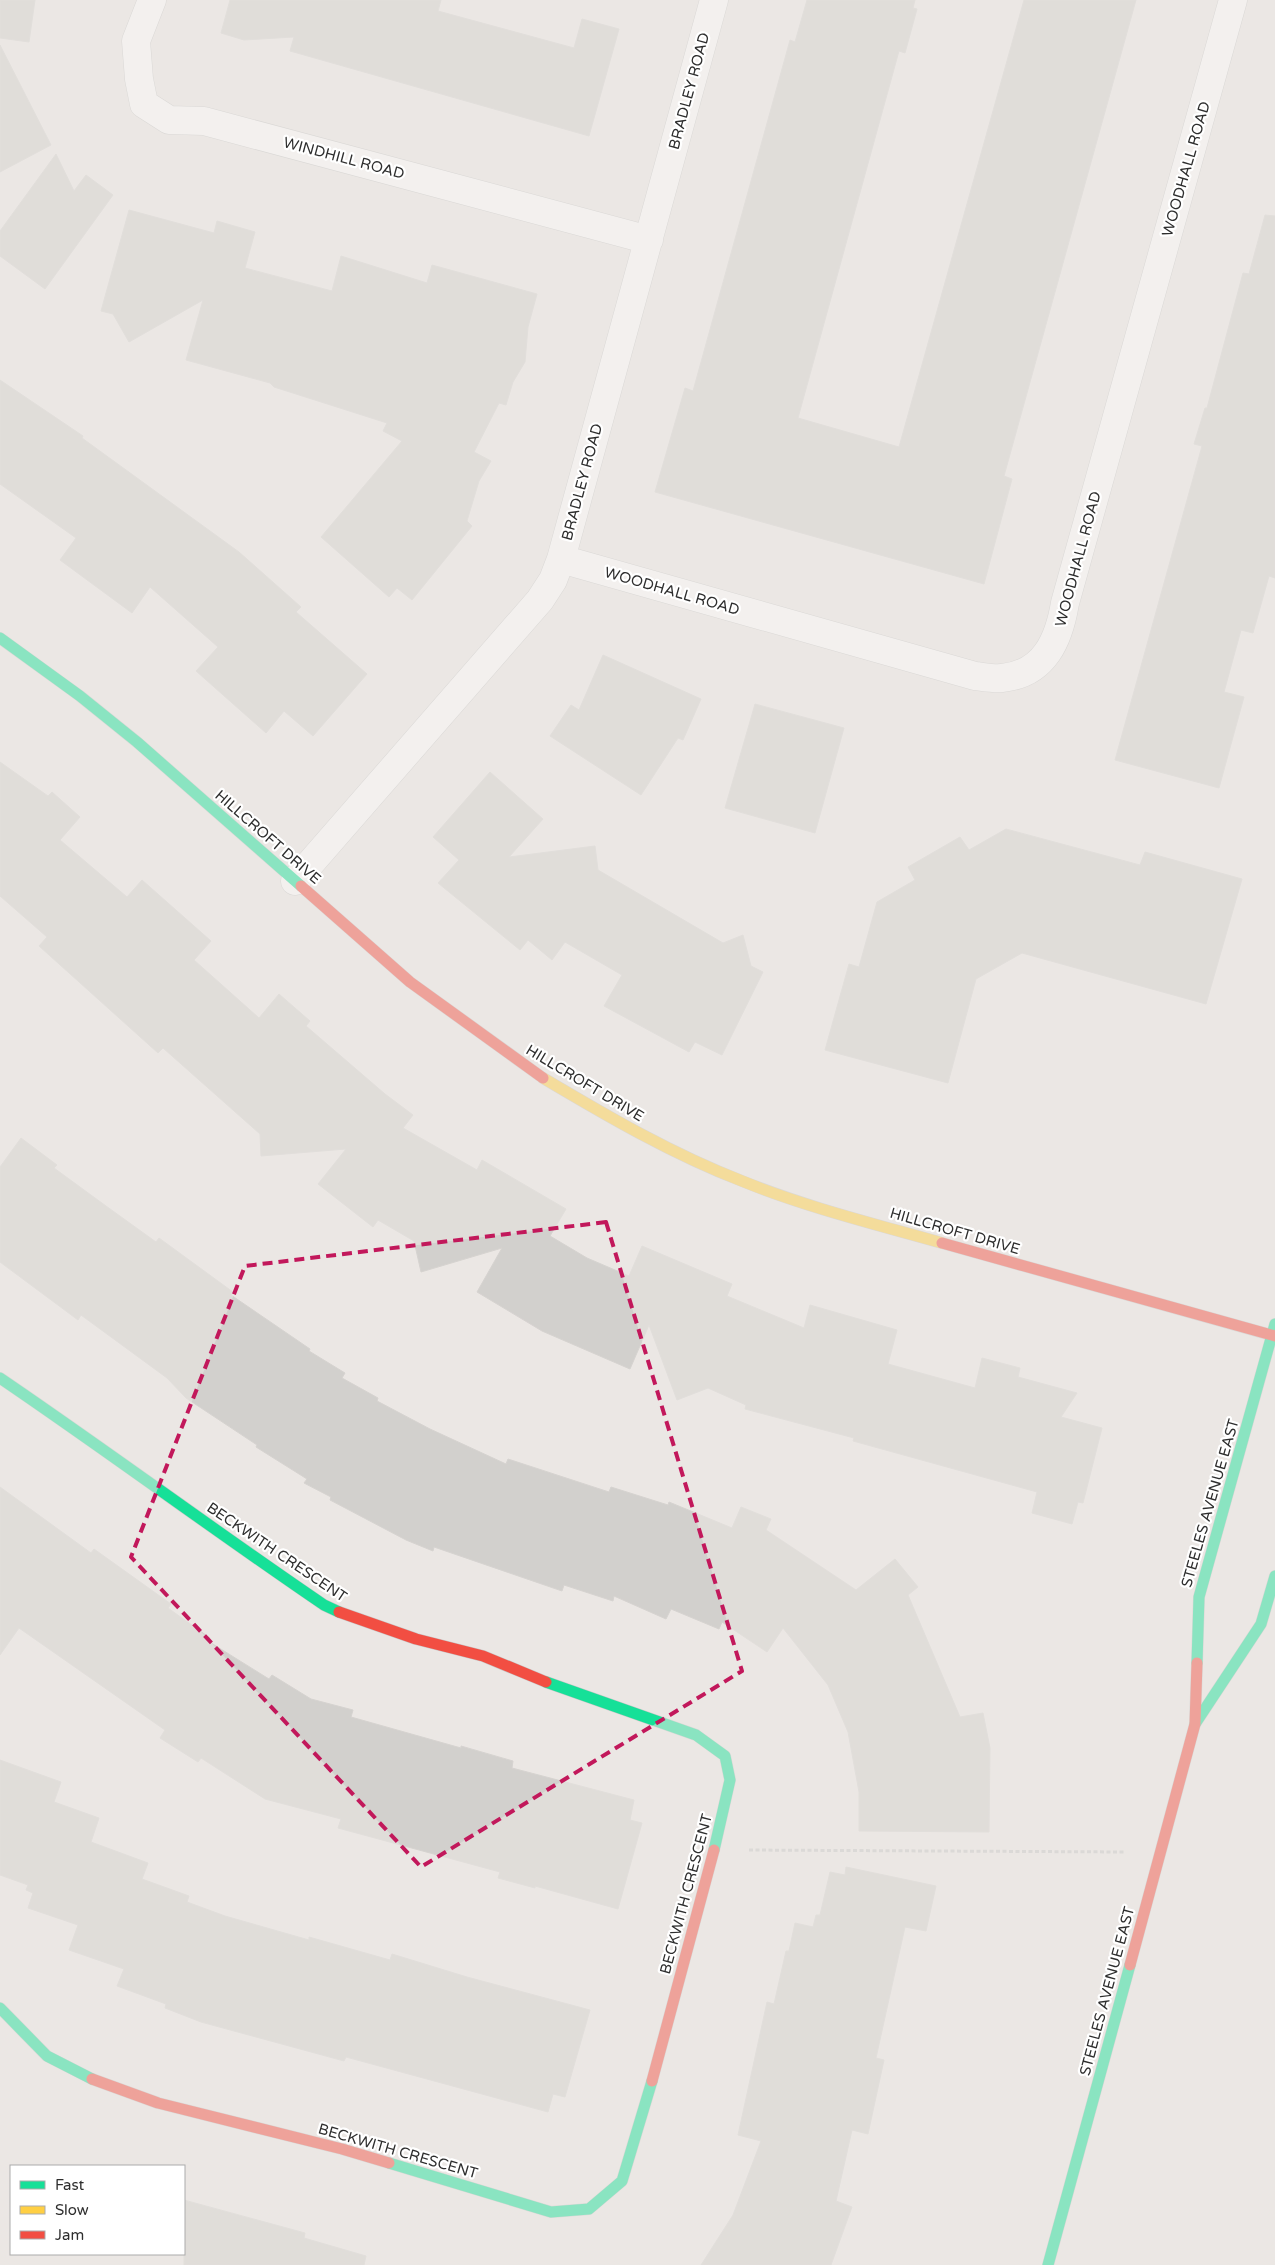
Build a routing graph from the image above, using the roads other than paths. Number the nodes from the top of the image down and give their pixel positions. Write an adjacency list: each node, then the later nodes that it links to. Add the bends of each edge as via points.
1 (152, 0): 4 (street, WINDHILL ROAD, via 136,41 139,79 144,104 169,120 204,121)
2 (714, 0): 4 (street, BRADLEY ROAD)
3 (1233, 0): 5 (street, WOODHALL ROAD, via 1060,630 1046,655 1027,670 1003,678 975,676)
4 (649, 240): 5 (street, BRADLEY ROAD)
5 (561, 559): 7 (street, BRADLEY ROAD, via 540,600)
6 (0, 638): 7 (street, HILLCROFT DRIVE, via 130,736)
7 (295, 882): 8 (street, HILLCROFT DRIVE, via 410,982 516,1060 613,1120 690,1160 742,1182 825,1210)
8 (1274, 1331): 11 (street, STEELES AVENUE EAST, via 1199,1597)
9 (0, 1378): 12 (street, BECKWITH CRESCENT, via 324,1605 365,1623 484,1656 562,1688 696,1735 725,1756 730,1780 714,1852 622,2181 589,2209 551,2212 342,2149 158,2103 90,2078 46,2056)
10 (1275, 1576): 11 (street, STEELES AVENUE EAST, via 1261,1624)
11 (1195, 1724): 13 (street, STEELES AVENUE EAST)
12 (0, 2008)
13 (1048, 2265)

